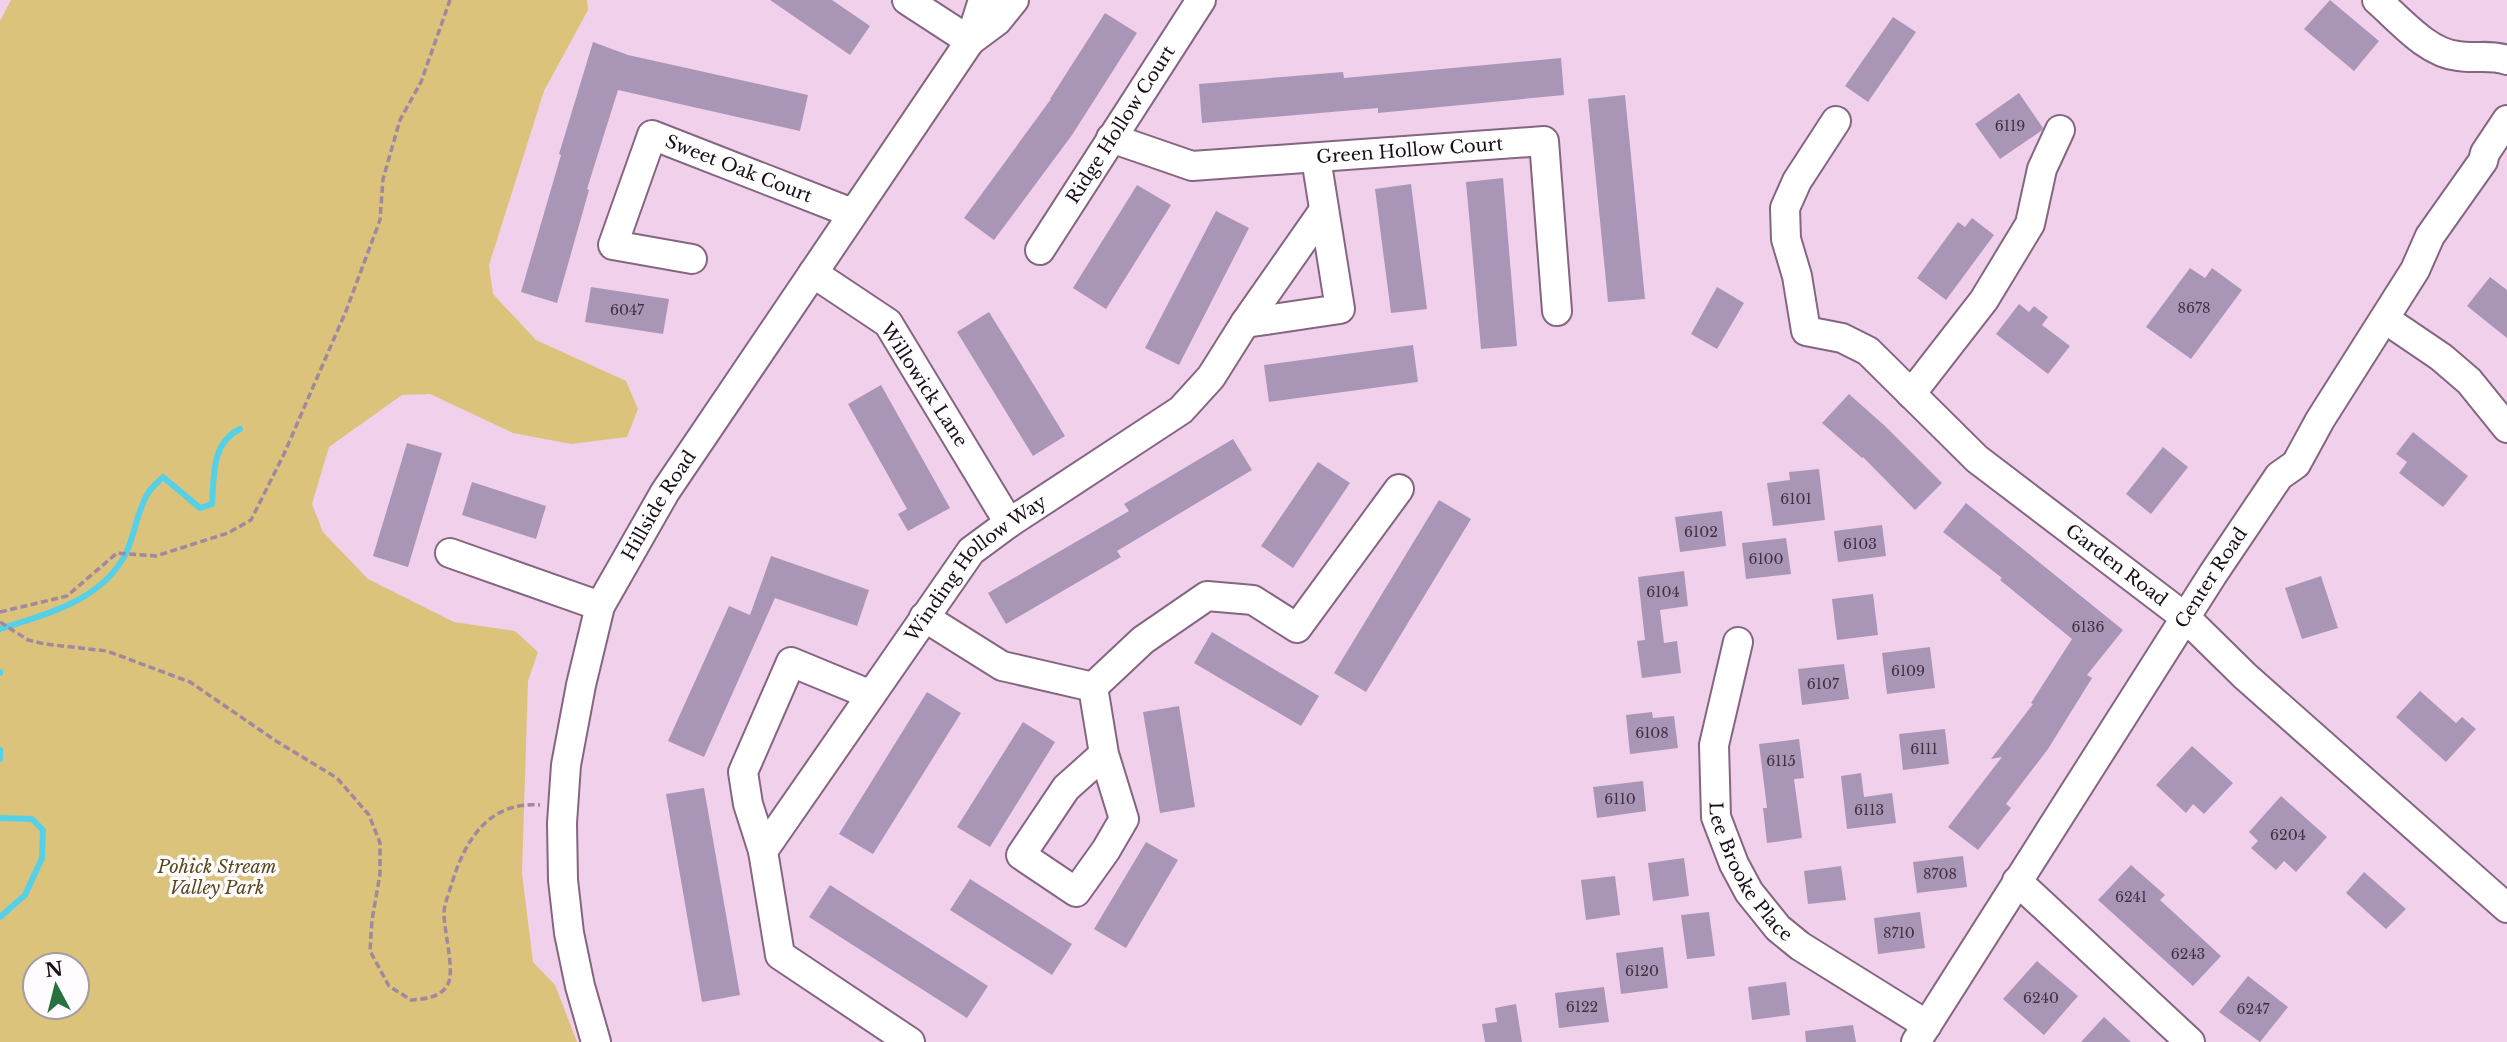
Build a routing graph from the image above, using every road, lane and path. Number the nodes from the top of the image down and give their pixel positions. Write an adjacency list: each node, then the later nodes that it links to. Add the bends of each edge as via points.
1 (450, 0): 28 (path, via 421,82 400,120 383,179 380,220 346,311 251,520 228,533 156,556 117,554 67,596)
2 (907, 0): 7 (street)
3 (983, 0): 7 (street, Hillside Road)
4 (1014, 0): 7 (street, Hillside Road, via 997,21)
5 (1201, 0): 12 (street, Ridge Hollow Court)
6 (2377, 0): 8 (street, via 2444,53)
7 (970, 41): 15 (street, Hillside Road)
8 (2507, 60)
9 (2507, 120): 20 (street, Center Road, via 2430,236)
10 (1836, 121): 22 (street, Garden Road, via 1785,208 1786,239 1806,331 1842,338 1868,351)
11 (2060, 130): 22 (street, via 2042,169 2030,224 1984,300)
12 (1111, 138): 13 (street, Green Hollow Court, via 1192,166); 16 (street, Ridge Hollow Court)
13 (1315, 158): 14 (street); 19 (street, Green Hollow Court, via 1544,141)
14 (1324, 210): 21 (street, Winding Hollow Way); 21 (street, via 1340,309)
15 (852, 213): 17 (street, Sweet Oak Court, via 652,135 613,245); 18 (street, Hillside Road)
16 (1040, 250)
17 (692, 259)
18 (813, 273): 25 (street, Willowick Lane, via 888,323); 27 (street, Hillside Road, via 665,492)
19 (1557, 311)
20 (2385, 319): 23 (street, via 2469,381); 30 (street, Center Road, via 2296,464 2279,476)
21 (1245, 323): 25 (street, Winding Hollow Way, via 1211,377 1181,410)
22 (1911, 394): 30 (street, Garden Road, via 1977,459)
23 (2507, 428)
24 (1399, 489): 33 (street, via 1297,628 1253,600 1206,596 1143,640)
25 (1009, 523): 29 (street, Winding Hollow Way, via 971,551)
26 (450, 553): 27 (street)
27 (600, 606): 36 (street, Hillside Road, via 571,738)
28 (0, 612)
29 (924, 617): 33 (street, via 1002,666); 34 (street, Winding Hollow Way)
30 (2186, 618): 38 (street, Center Road); 39 (street, Garden Road)
31 (0, 622): 36 (path, via 28,640 107,652 190,682 337,778 369,815 380,843 370,951 389,986 411,1000 432,998 448,984 451,966 443,910 460,857 481,827 498,812 519,805)
32 (1738, 642): 40 (street, Lee Brooke Place, via 1714,745 1716,817 1734,864 1778,929)
33 (1093, 687): 35 (street)
34 (871, 695): 37 (street, Winding Hollow Way); 37 (street, via 791,662 743,772)
35 (1104, 754): 35 (street, via 1124,819 1076,892 1021,855 1066,788)
36 (562, 809): 41 (street, Hillside Road, via 569,933)
37 (763, 851): 42 (street, via 780,954)
38 (2017, 881): 40 (street, Center Road); 43 (street)
39 (2507, 908)
40 (1922, 1034)
41 (596, 1042)
42 (910, 1042)
43 (2190, 1042)

